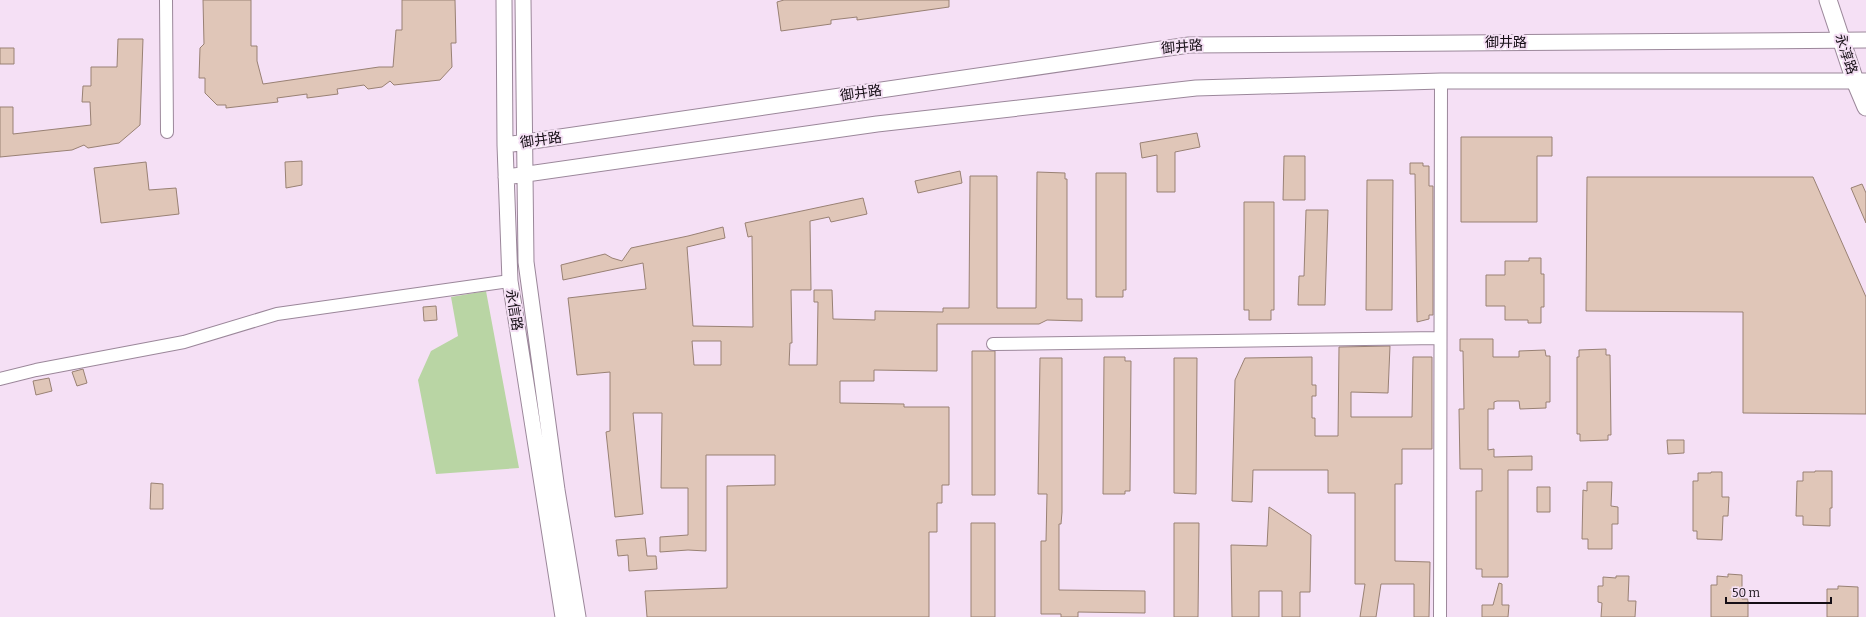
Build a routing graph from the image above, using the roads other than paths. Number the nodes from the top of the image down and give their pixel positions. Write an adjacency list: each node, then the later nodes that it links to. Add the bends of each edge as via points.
1 (166, 0): 10 (street)
2 (504, 0): 12 (street, 永信路)
3 (523, 0): 11 (street, 永信路)
4 (1828, 0): 5 (main road, 永淳路)
5 (1841, 39): 6 (street, 御井路); 8 (main road, 永淳路); 11 (street, 御井路, via 1190,45)
6 (1866, 40)
7 (1441, 81): 8 (street); 13 (street, via 1196,88 877,124); 16 (street)
8 (1860, 81): 9 (main road, 永淳路)
9 (1866, 107)
10 (167, 132)
11 (525, 142): 12 (street, 御井路); 13 (street, 永信路)
12 (505, 145): 14 (street, 永信路)
13 (525, 175): 14 (street); 20 (street, 永信路, via 526,262 557,490)
14 (506, 177): 15 (street, 永信路)
15 (510, 281): 18 (street, via 278,314 184,342); 19 (street, 永信路)
16 (1440, 338): 17 (street); 21 (street)
17 (993, 344)
18 (0, 379)
19 (563, 617)
20 (578, 617)
21 (1440, 617)

